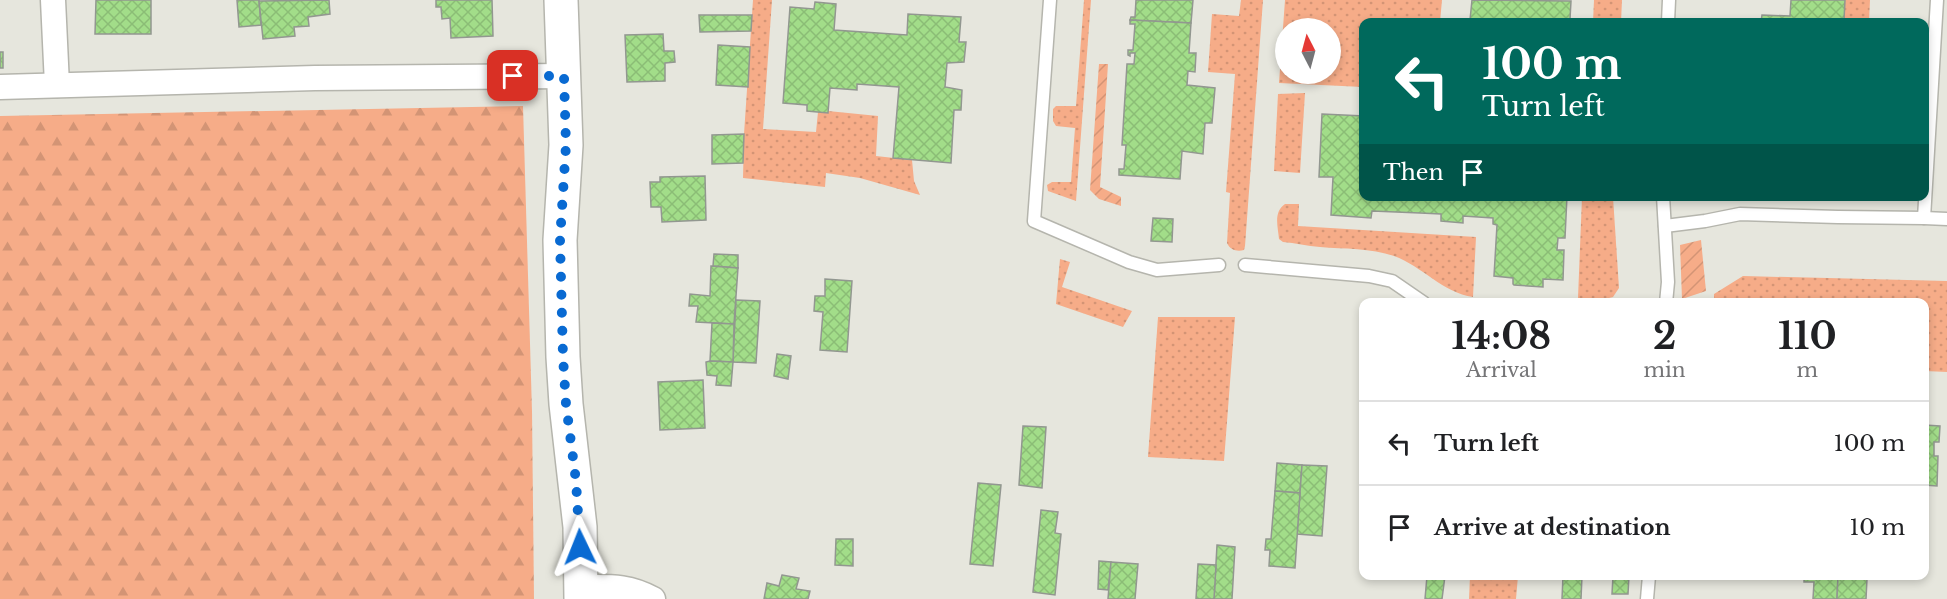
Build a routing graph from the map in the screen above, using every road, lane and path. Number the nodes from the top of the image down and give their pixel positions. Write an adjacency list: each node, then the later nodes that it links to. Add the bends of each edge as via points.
1 (53, 0): 8 (street)
2 (561, 0): 7 (main road)
3 (1050, 0): 17 (lane, via 1034,221 1157,270)
4 (1670, 0): 6 (lane)
5 (1937, 0): 10 (lane)
6 (1668, 18)
7 (564, 76): 8 (street); 21 (main road, via 566,145 560,240 563,357 579,516)
8 (57, 85): 9 (street)
9 (0, 87)
10 (1929, 134)
11 (1663, 201): 15 (lane)
12 (1925, 201): 13 (lane)
13 (1924, 218): 14 (lane); 15 (lane, via 1740,214)
14 (1947, 219)
15 (1665, 226): 19 (lane)
16 (1245, 265): 18 (lane, via 1369,276 1392,281)
17 (1219, 266)
18 (1417, 298)
19 (1666, 298)
20 (1648, 580): 23 (lane)
21 (581, 593): 22 (street, via 624,587)
22 (653, 599)
23 (1647, 599)

